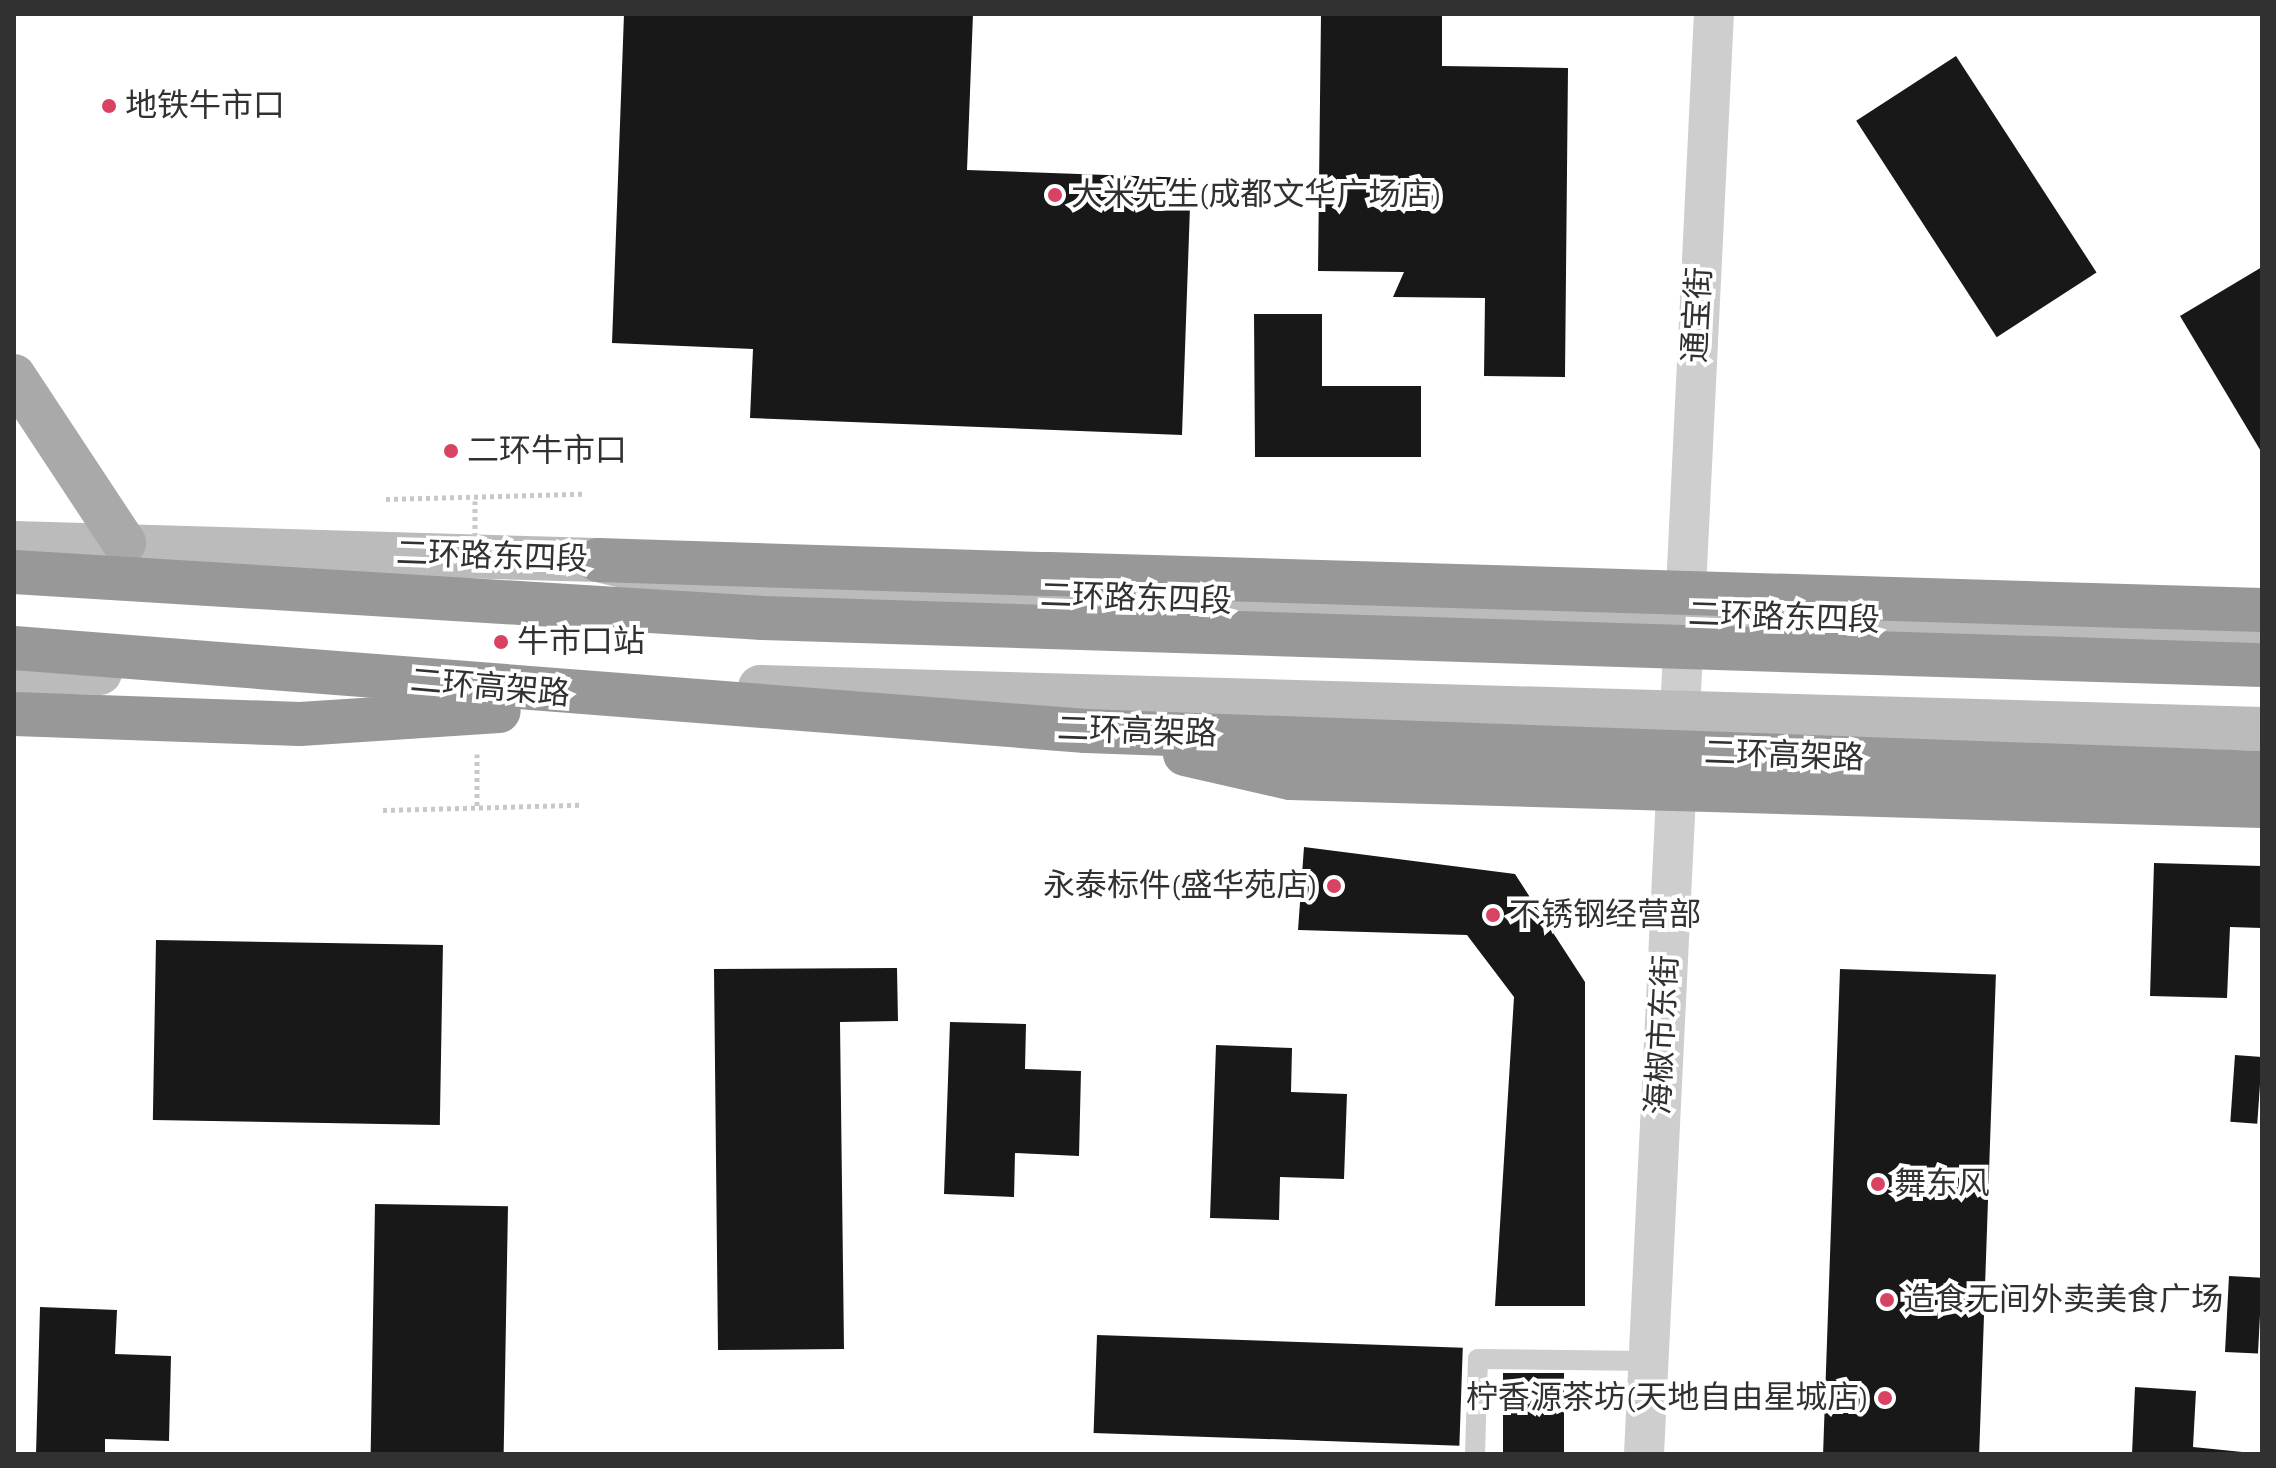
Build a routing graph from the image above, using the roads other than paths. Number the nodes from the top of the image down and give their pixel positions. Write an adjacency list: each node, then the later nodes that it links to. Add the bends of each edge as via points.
1 (1714, 14): 8 (street, 通宝街)
2 (14, 376): 4 (main road)
3 (14, 543): 4 (main road, 二环路东四段)
4 (124, 543): 5 (main road, 二环路东四段)
5 (598, 560): 7 (highway, bridge); 8 (main road, 二环路东四段, via 714,587)
6 (14, 572): 11 (highway, bridge, via 763,618)
7 (2262, 610)
8 (1681, 615): 9 (main road, 二环路东四段); 15 (street, 海椒市东街)
9 (2262, 633)
10 (14, 648): 13 (highway, 二环高架路, bridge)
11 (2262, 665)
12 (14, 671): 15 (main road)
13 (645, 701): 14 (highway, bridge, via 300,724); 17 (highway, 二环高架路, bridge)
14 (14, 714)
15 (1677, 717): 16 (main road); 20 (street, 海椒市东街)
16 (2262, 729)
17 (1086, 731): 18 (highway, 二环高架路, bridge); 19 (highway, bridge, via 1290,778)
18 (2262, 773)
19 (2262, 806)
20 (1648, 1361): 21 (lane, via 1478,1359); 22 (street, 海椒市东街)
21 (1475, 1454)
22 (1644, 1454)

